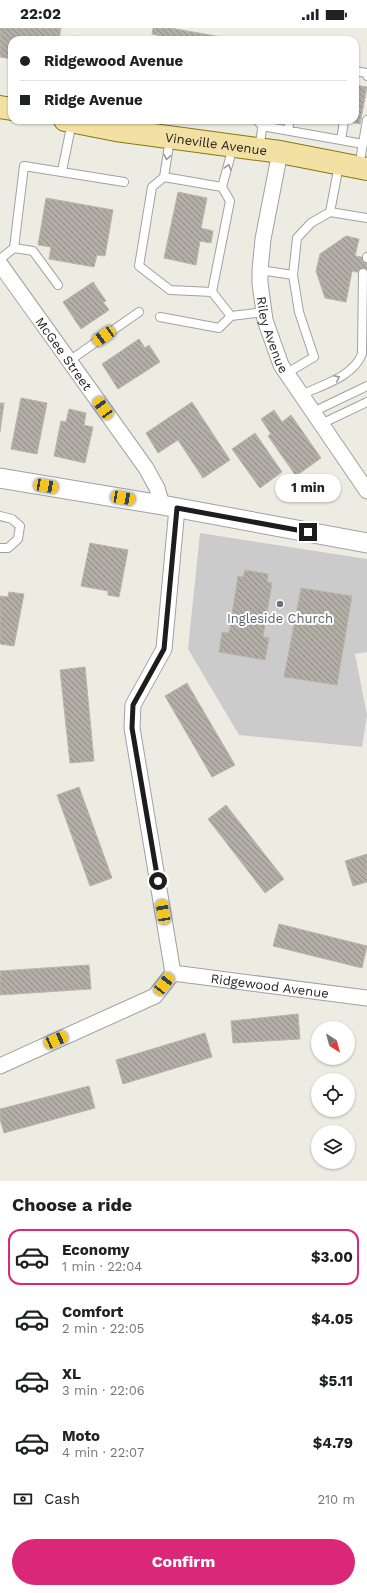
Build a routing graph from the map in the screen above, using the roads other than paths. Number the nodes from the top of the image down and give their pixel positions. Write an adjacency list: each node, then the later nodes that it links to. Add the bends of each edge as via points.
1 (359, 72): 2 (lane, via 366,73)
2 (367, 76)
3 (367, 120): 13 (lane)
4 (69, 124): 18 (lane)
5 (85, 124): 11 (main road, Vineville Avenue)
6 (261, 124): 15 (lane)
7 (268, 124): 10 (lane)
8 (289, 124): 10 (lane)
9 (344, 124): 12 (lane)
10 (288, 130): 12 (lane)
11 (170, 138): 14 (main road, Vineville Avenue); 19 (lane, one-way to 19)
12 (341, 140): 13 (lane)
13 (363, 144): 17 (lane)
14 (233, 146): 15 (main road, Vineville Avenue); 21 (lane, one-way to 14)
15 (259, 150): 16 (main road, Vineville Avenue)
16 (280, 152): 17 (main road, Vineville Avenue); 27 (street, Riley Avenue, via 263,239)
17 (355, 167): 22 (lane)
18 (62, 171): 20 (lane); 24 (lane, via 24,166)
19 (164, 176): 21 (lane); 31 (lane, via 152,187 140,266 170,290)
20 (124, 182)
21 (222, 187): 31 (lane, via 230,201)
22 (330, 212): 23 (lane); 29 (lane, via 311,223 297,238)
23 (367, 218)
24 (14, 248): 25 (lane); 30 (lane, via 33,251)
25 (0, 259)
26 (0, 264): 37 (street, McGee Street)
27 (260, 270): 29 (lane); 34 (street, Riley Avenue)
28 (363, 273): 32 (lane)
29 (293, 275): 38 (lane, via 299,312 314,357)
30 (58, 285)
31 (212, 292): 35 (lane)
32 (365, 302): 40 (lane, one-way to 32, via 352,371 359,364 362,354)
33 (139, 312): 37 (lane)
34 (264, 312): 35 (lane); 38 (street, Riley Avenue)
35 (231, 316): 36 (lane, via 219,328)
36 (160, 317)
37 (69, 361): 45 (street, McGee Street, via 146,468)
38 (286, 373): 40 (street, Riley Avenue)
39 (367, 386): 42 (lane)
40 (301, 395): 42 (street, Riley Avenue)
41 (367, 402): 42 (lane)
42 (317, 418): 44 (street, Riley Avenue)
43 (0, 478): 45 (street)
44 (367, 492)
45 (169, 506): 47 (street); 49 (street, via 164,649 133,705 132,728)
46 (0, 516): 48 (lane, via 12,518 20,526 18,539 8,548)
47 (367, 544)
48 (0, 548)
49 (173, 973): 50 (street, Ridgewood Avenue); 51 (street, via 155,996)
50 (367, 998)
51 (0, 1066)

